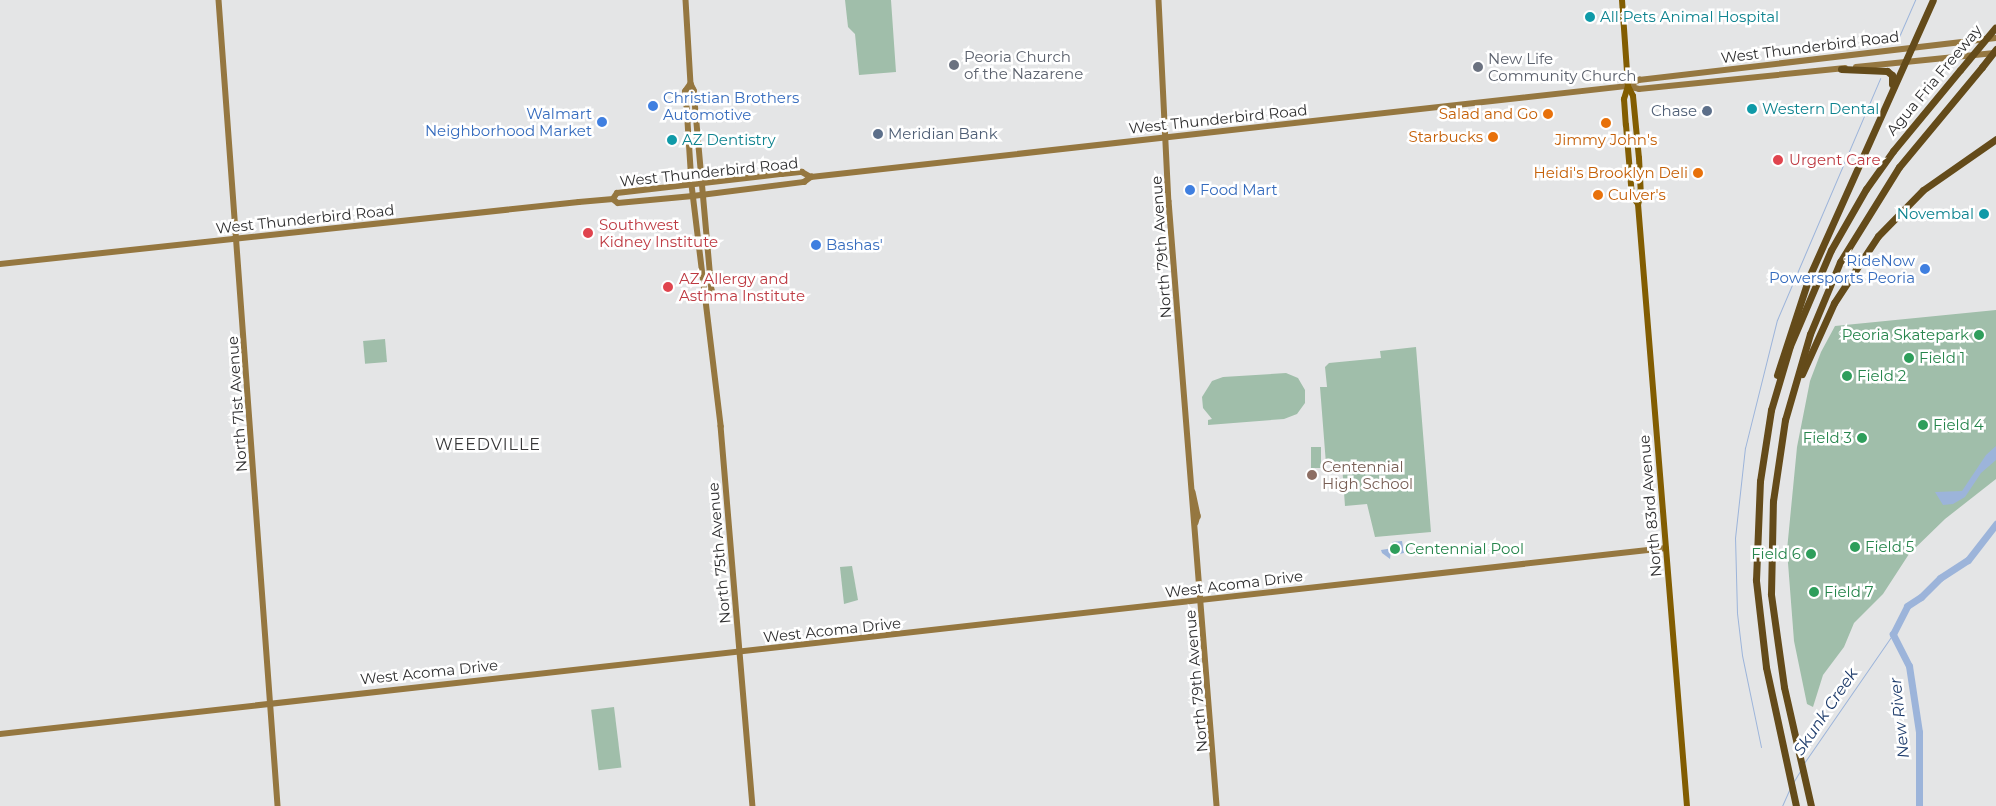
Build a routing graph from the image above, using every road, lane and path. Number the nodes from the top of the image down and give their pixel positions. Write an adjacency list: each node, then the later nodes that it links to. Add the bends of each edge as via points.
1 (219, 0): 23 (main road, North 71st Avenue)
2 (686, 0): 12 (main road, North 75th Avenue)
3 (1159, 0): 15 (main road, North 79th Avenue)
4 (1622, 0): 13 (main road, North 83rd Avenue)
5 (1933, 0): 8 (highway)
6 (1995, 28): 27 (highway, Agua Fria Freeway, bridge, via 1893,151 1831,250 1790,346)
7 (1996, 38): 8 (main road, West Thunderbird Road)
8 (1911, 47): 10 (highway); 13 (main road, West Thunderbird Road, via 1837,59 1639,80)
9 (1996, 51): 10 (main road, West Thunderbird Road); 26 (highway, Agua Fria Freeway, bridge, via 1899,167 1840,262 1810,334)
10 (1905, 62): 11 (main road, West Thunderbird Road); 14 (highway)
11 (1841, 69): 13 (main road, West Thunderbird Road, via 1639,89); 14 (highway, via 1887,71 1892,75)
12 (691, 84): 18 (main road, North 75th Avenue); 19 (main road, North 75th Avenue, via 686,91)
13 (1628, 86): 15 (main road, West Thunderbird Road); 28 (main road, North 83rd Avenue, via 1624,99 1627,138 1632,196 1638,204)
14 (1892, 89): 27 (highway, via 1800,301 1780,360)
15 (1166, 138): 17 (main road, West Thunderbird Road); 29 (main road, North 79th Avenue)
16 (1996, 138): 26 (highway, via 1923,190 1878,236 1837,297)
17 (811, 177): 18 (main road, West Thunderbird Road, via 802,172); 20 (main road, West Thunderbird Road, via 804,182)
18 (702, 184): 19 (main road, West Thunderbird Road); 20 (main road, North 75th Avenue)
19 (692, 185): 21 (main road, North 75th Avenue); 22 (main road, West Thunderbird Road, via 616,193)
20 (703, 194): 21 (main road, West Thunderbird Road); 25 (main road, North 75th Avenue, via 712,290)
21 (693, 196): 22 (main road, West Thunderbird Road, via 618,203); 25 (main road, North 75th Avenue, via 703,292)
22 (613, 199): 23 (main road, West Thunderbird Road)
23 (238, 239): 24 (main road, West Thunderbird Road); 31 (main road, North 71st Avenue, via 268,640)
24 (0, 264)
25 (708, 299): 30 (main road, North 75th Avenue)
26 (1792, 392): 38 (highway, Agua Fria Freeway, via 1779,450 1771,564 1775,627 1792,728)
27 (1771, 410): 37 (highway, Agua Fria Freeway, via 1760,481 1756,580 1766,667)
28 (1666, 548): 29 (main road, West Acoma Drive); 36 (main road, North 83rd Avenue)
29 (1202, 599): 30 (main road, West Acoma Drive); 35 (main road, North 79th Avenue)
30 (740, 652): 31 (main road, West Acoma Drive); 34 (main road, North 75th Avenue)
31 (269, 703): 32 (main road, West Acoma Drive); 33 (main road, North 71st Avenue)
32 (0, 734)
33 (278, 806)
34 (753, 806)
35 (1217, 806)
36 (1687, 806)
37 (1796, 806)
38 (1811, 806)

